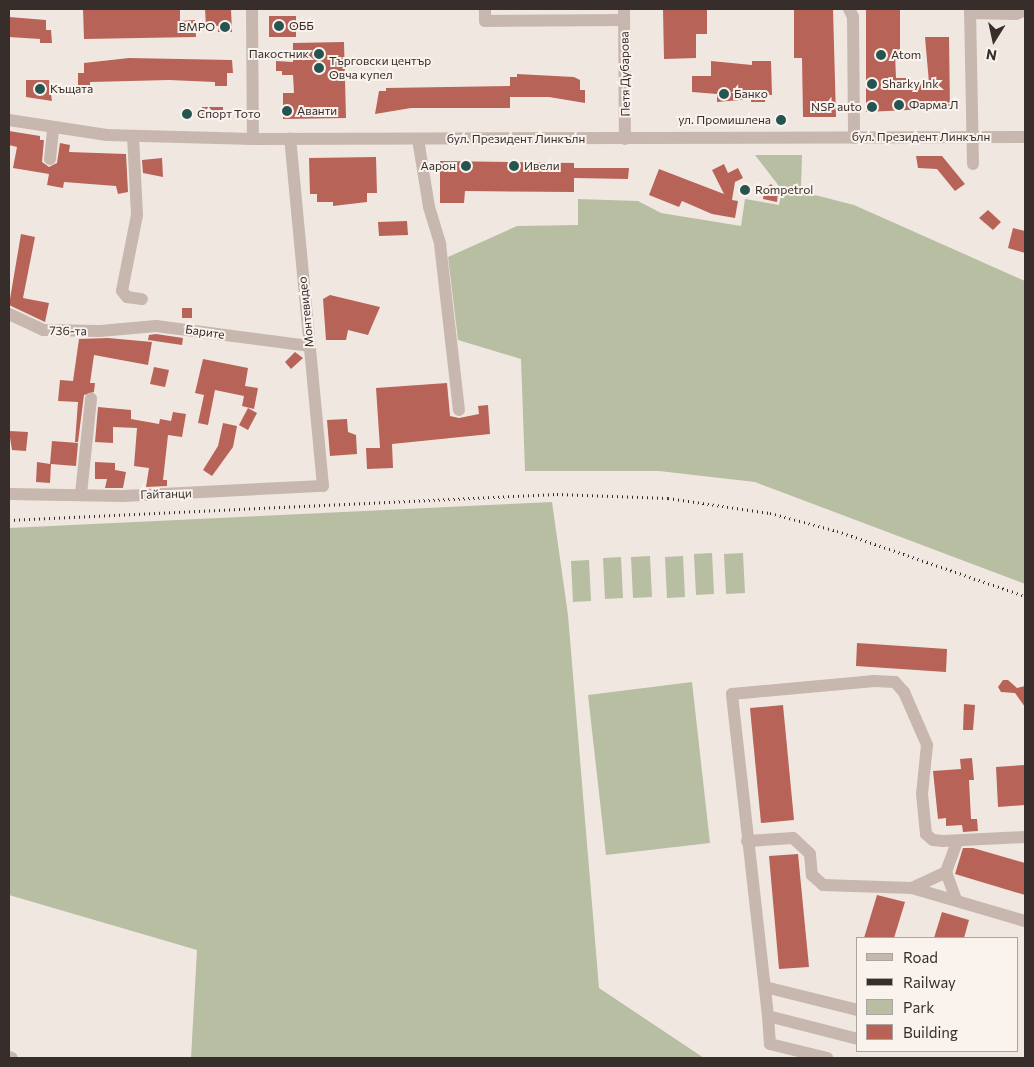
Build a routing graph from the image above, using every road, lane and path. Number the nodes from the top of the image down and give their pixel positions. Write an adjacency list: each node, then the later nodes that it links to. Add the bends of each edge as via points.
1 (252, 9): 13 (street)
2 (485, 9): 6 (street, via 486,21)
3 (849, 9): 12 (street, via 853,17)
4 (1025, 10): 5 (street, via 1016,14)
5 (970, 11): 10 (street)
6 (624, 15): 16 (street, Петя Дубарова)
7 (9, 120): 8 (street, бул. Президент Линкълн)
8 (54, 129): 9 (street, бул. Президент Линкълн); 17 (street)
9 (133, 136): 13 (street, бул. Президент Линкълн); 19 (street, via 137,215 122,291 127,297)
10 (973, 137): 11 (street, бул. Президент Линкълн); 12 (street, бул. Президент Линкълн); 18 (street)
11 (1025, 137)
12 (854, 138): 16 (street, бул. Президент Линкълн)
13 (253, 139): 14 (street, бул. Президент Линкълн)
14 (290, 139): 15 (street, бул. Президент Линкълн); 22 (street, Монтевидео)
15 (418, 139): 16 (street, бул. Президент Линкълн); 24 (street, via 428,206 440,244)
16 (625, 139)
17 (50, 159)
18 (973, 164)
19 (142, 299)
20 (9, 314): 21 (street, 736-та, via 43,330)
21 (100, 331): 22 (street, Барите, via 156,326)
22 (310, 346): 25 (street, Монтевидео)
23 (91, 399): 27 (street)
24 (459, 410)
25 (323, 486): 27 (street, Гайтанци, via 190,493)
26 (9, 494): 27 (street, Гайтанци)
27 (81, 494)
28 (1025, 837): 30 (street)
29 (747, 841): 30 (street, via 732,694 874,681 895,682 904,692 926,745 922,794 926,834 933,840); 32 (street, via 793,838 810,854 812,874 823,885); 35 (street)
30 (957, 841): 31 (street)
31 (946, 872): 32 (street); 33 (street)
32 (912, 888): 33 (street)
33 (956, 900): 34 (street)
34 (1025, 921)
35 (765, 987): 36 (street); 37 (street)
36 (856, 1010)
37 (768, 1016): 38 (street); 39 (street, via 770,1044)
38 (856, 1038)
39 (805, 1056): 40 (street)
40 (827, 1058)

